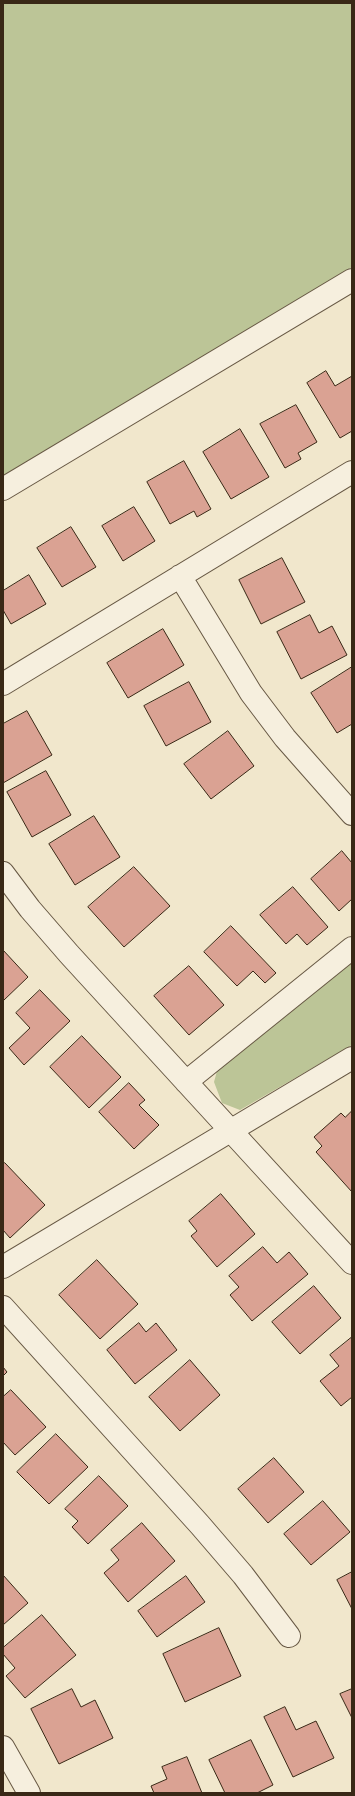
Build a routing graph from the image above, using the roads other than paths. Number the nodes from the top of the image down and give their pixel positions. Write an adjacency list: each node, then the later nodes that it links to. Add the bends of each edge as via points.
1 (352, 280): 3 (street)
2 (352, 472): 4 (street)
3 (3, 489)
4 (180, 576): 5 (street); 6 (street, via 255,698 285,738)
5 (3, 684)
6 (352, 814)
7 (3, 873): 10 (street, via 40,920)
8 (352, 948): 10 (street)
9 (352, 1058): 11 (street)
10 (186, 1082): 11 (street)
11 (231, 1131): 12 (street); 13 (street)
12 (352, 1263)
13 (3, 1267)
14 (3, 1307): 15 (street, via 200,1525 243,1575)
15 (289, 1636)
16 (3, 1747): 17 (street)
17 (29, 1793)

